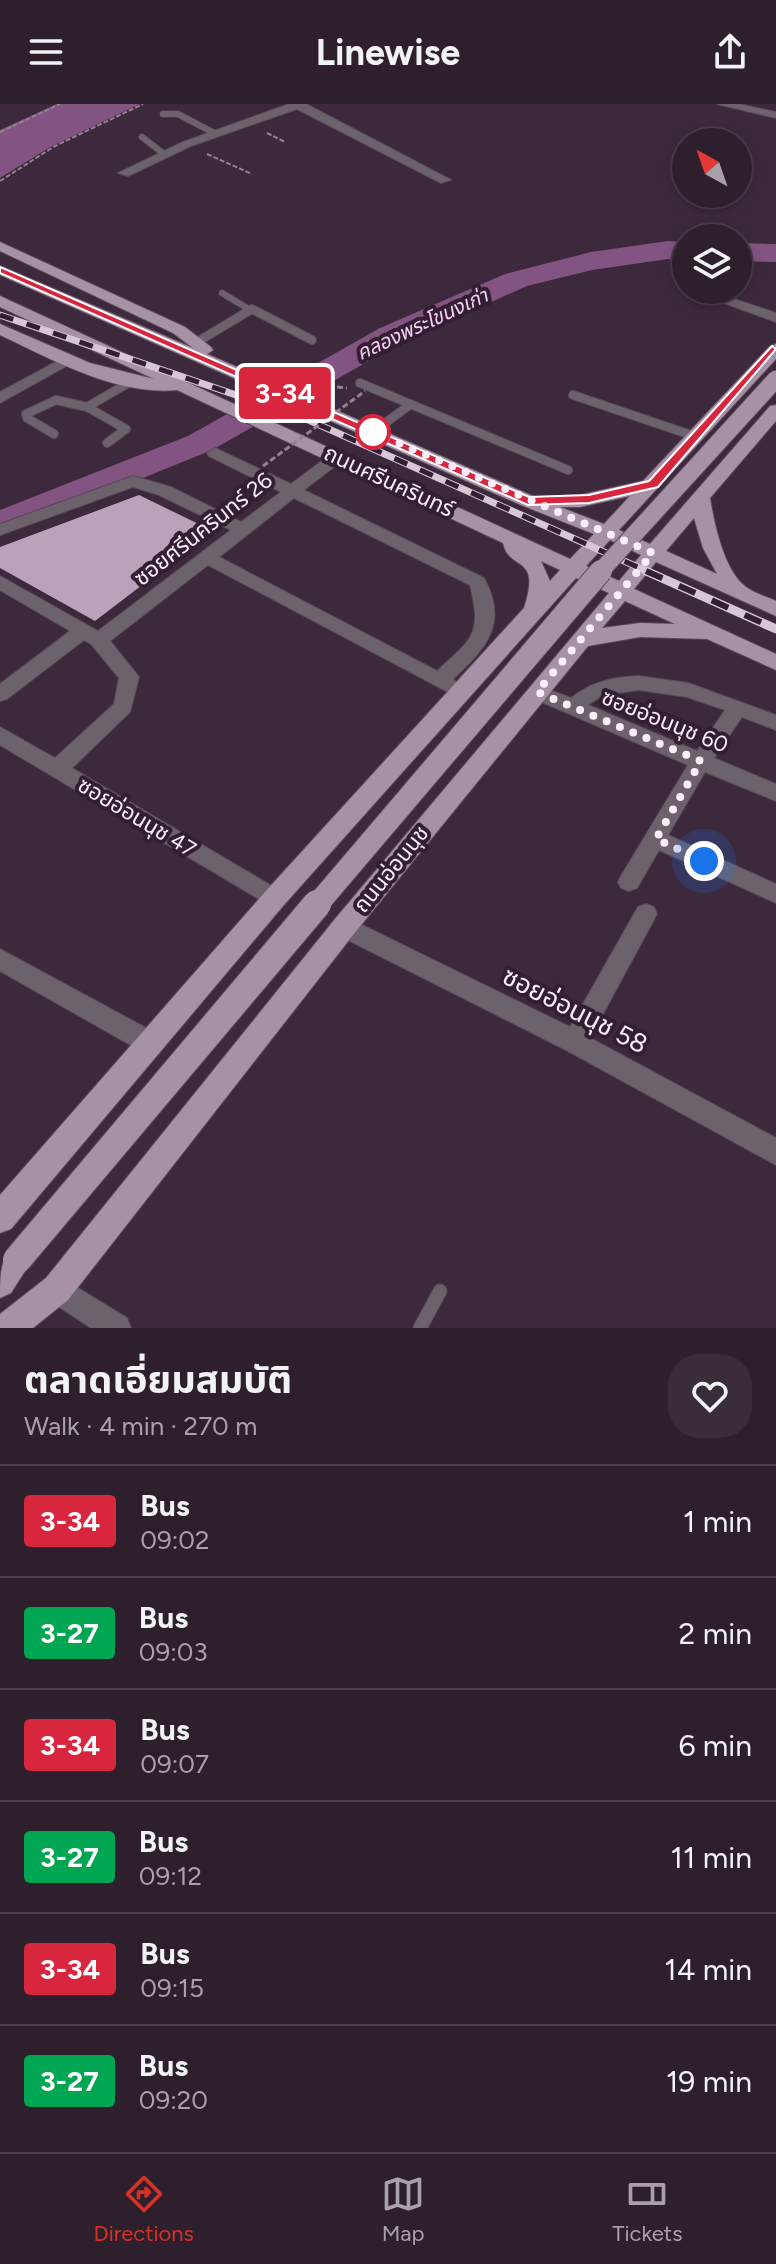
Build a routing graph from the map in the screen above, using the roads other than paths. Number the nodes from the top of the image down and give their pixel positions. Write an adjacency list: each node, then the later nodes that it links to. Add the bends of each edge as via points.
1 (299, 104): 5 (street); 9 (street)
2 (723, 104): 4 (street)
3 (163, 114): 5 (lane, via 178,114)
4 (776, 115)
5 (216, 134): 7 (street)
6 (142, 137): 7 (lane)
7 (164, 154): 8 (street)
8 (124, 173)
9 (445, 180)
10 (0, 246): 19 (main road)
11 (0, 270): 22 (main road, ถนนศรีนครินทร์)
12 (222, 293): 15 (lane)
13 (4, 303): 25 (main road, ถนนศรีนครินทร์)
14 (736, 304): 16 (street)
15 (254, 310): 18 (lane); 19 (lane)
16 (776, 318)
17 (0, 329): 21 (main road)
18 (312, 340)
19 (197, 342): 22 (main road)
20 (776, 349): 34 (main road)
21 (67, 360): 24 (main road); 28 (street)
22 (222, 366): 32 (main road, ถนนศรีนครินทร์)
23 (776, 379): 82 (main road, ถนนอ่อนนุช, bridge, via 567,608)
24 (130, 382): 25 (main road); 30 (lane)
25 (187, 386): 37 (main road, ถนนศรีนครินทร์)
26 (363, 387): 29 (lane)
27 (573, 395): 34 (lane)
28 (0, 398)
29 (411, 404): 32 (lane); 39 (lane)
30 (87, 407): 33 (lane, via 63,398 26,414); 35 (lane, via 126,429)
31 (776, 410): 38 (main road, ถนนอ่อนนุช)
32 (373, 432): 43 (main road, ถนนศรีนครินทร์)
33 (54, 434)
34 (694, 441): 38 (main road, via 694,457 703,464); 40 (main road)
35 (107, 443)
36 (215, 453): 41 (street)
37 (337, 457): 41 (street, ซอยศรีนครินทร์ 26); 45 (main road, ถนนศรีนครินทร์)
38 (734, 461): 42 (main road, ถนนอ่อนนุช)
39 (568, 470)
40 (654, 484): 43 (main road, via 589,499); 47 (main road)
41 (292, 491): 44 (street, ซอยศรีนครินทร์ 26); 61 (street, via 478,582 486,622)
42 (702, 499): 48 (main road, ถนนอ่อนนุช); 53 (main road, via 701,522)
43 (528, 501): 47 (main road, ถนนศรีนครินทร์)
44 (242, 529): 46 (street, via 133,481); 49 (street, ซอยศรีนครินทร์ 26)
45 (493, 529): 50 (main road, ถนนศรีนครินทร์); 55 (main road, via 532,563 542,581)
46 (0, 530)
47 (608, 532): 48 (main road, ถนนศรีนครินทร์); 50 (main road)
48 (653, 553): 52 (main road, ถนนอ่อนนุช); 53 (main road, ถนนศรีนครินทร์)
49 (206, 557): 56 (street, ซอยศรีนครินทร์ 26); 61 (street)
50 (575, 568): 52 (main road, ถนนศรีนครินทร์); 55 (main road)
51 (0, 582): 56 (street)
52 (624, 590): 57 (main road, ถนนศรีนครินทร์); 58 (main road, ถนนอ่อนนุช)
53 (739, 593): 54 (main road, ถนนศรีนครินทร์)
54 (776, 609)
55 (530, 616): 60 (main road)
56 (91, 636): 63 (street, ซอยศรีนครินทร์ 26); 69 (street, via 129,677 123,707)
57 (718, 636): 58 (main road, via 652,629 608,632); 59 (main road, ถนนศรีนครินทร์)
58 (580, 641): 62 (main road, ถนนอ่อนนุช)
59 (776, 663)
60 (480, 669): 61 (main road); 62 (main road, via 526,671)
61 (450, 686): 74 (main road)
62 (537, 692): 65 (street, ซอยอ่อนนุช 60); 76 (main road, ถนนอ่อนนุช)
63 (0, 694)
64 (738, 707): 65 (street, via 681,688 641,684 596,690); 66 (street); 68 (street)
65 (571, 708): 68 (street, ซอยอ่อนนุช 60)
66 (776, 723)
67 (0, 735): 69 (street, ซอยอ่อนนุช 47)
68 (701, 761): 70 (street, ซอยอ่อนนุช 60); 71 (street)
69 (57, 769): 74 (street, ซอยอ่อนนุช 47)
70 (776, 793)
71 (656, 839): 72 (street); 73 (street)
72 (629, 882)
73 (776, 894)
74 (274, 899): 79 (main road)
75 (646, 914): 78 (street)
76 (344, 927): 78 (street, ซอยอ่อนนุช 58); 83 (main road, ถนนอ่อนนุช)
77 (0, 959): 79 (street)
78 (575, 1042): 80 (street, ซอยอ่อนนุช 58)
79 (150, 1043): 81 (main road)
80 (776, 1152)
81 (0, 1218)
82 (8, 1271)
83 (57, 1289): 85 (main road, ถนนอ่อนนุช); 86 (street)
84 (440, 1291): 87 (lane)
85 (8, 1328)
86 (117, 1328)
87 (420, 1328)

